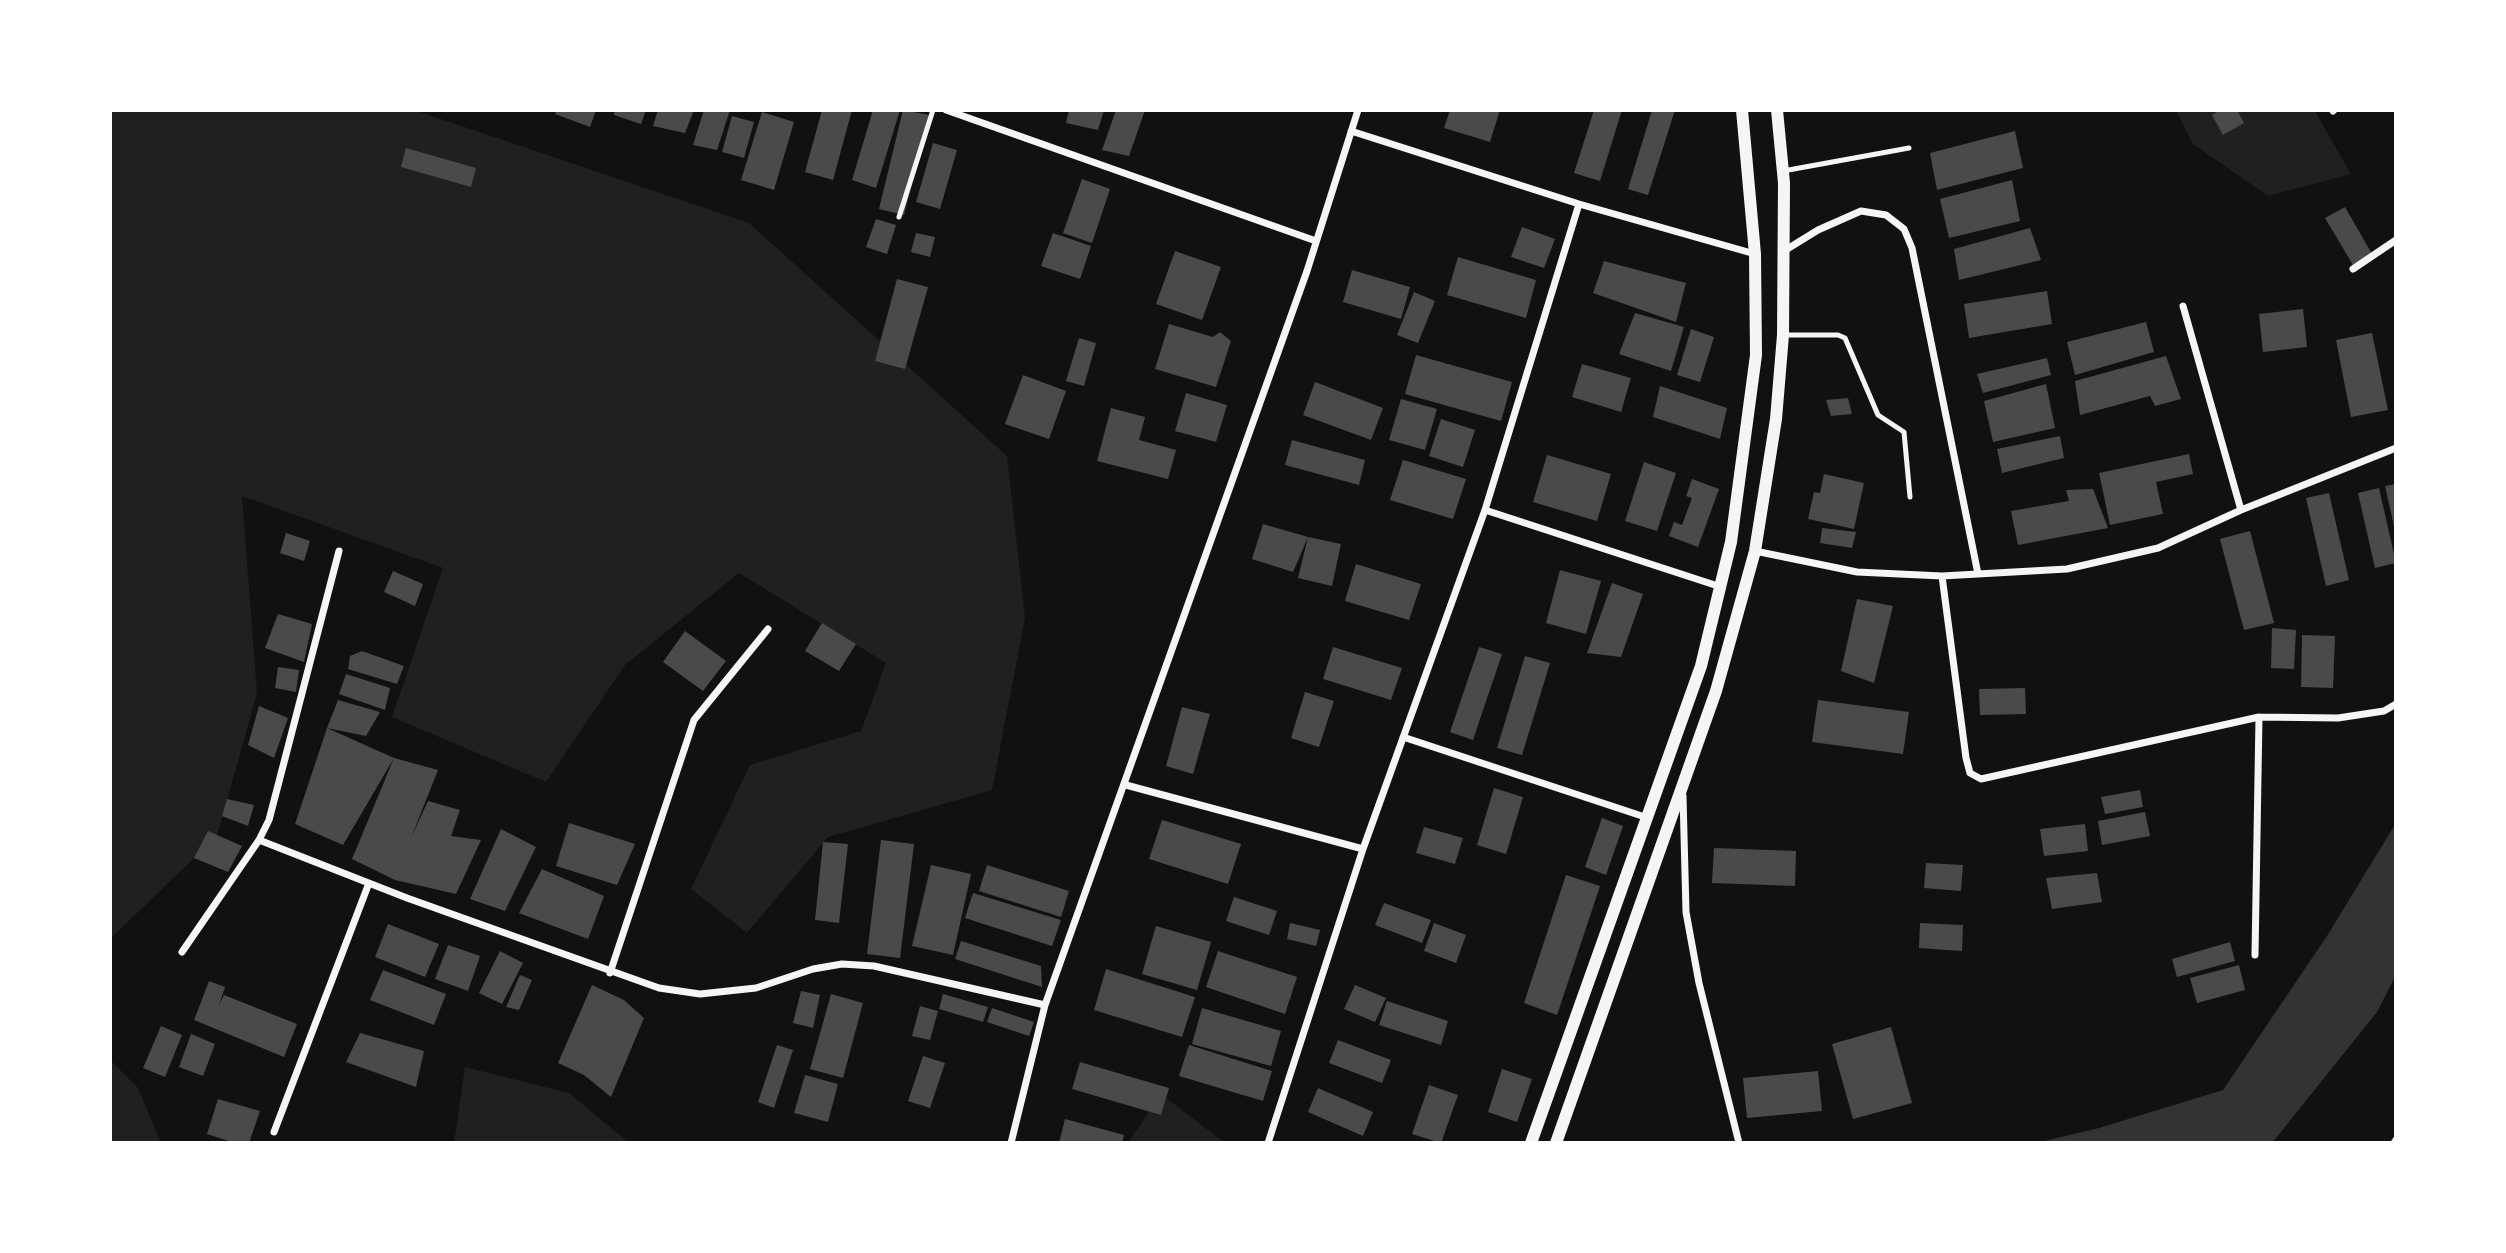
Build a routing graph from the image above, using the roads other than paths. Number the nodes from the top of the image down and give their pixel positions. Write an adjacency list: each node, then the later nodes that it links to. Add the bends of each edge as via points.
1 (933, 110): 10 (lane)
2 (946, 110): 12 (street)
3 (1358, 110): 6 (street)
4 (1742, 110): 14 (street)
5 (1777, 110): 8 (street)
6 (1352, 131): 9 (street); 12 (street)
7 (1909, 148): 8 (lane)
8 (1783, 171): 13 (street)
9 (1579, 204): 14 (street); 20 (street)
10 (899, 217)
11 (2396, 240): 15 (street)
12 (1316, 241): 31 (street)
13 (1784, 251): 17 (street); 24 (street, via 1861,211 1886,215 1903,229 1912,248)
14 (1755, 254): 26 (street, via 1756,355)
15 (2353, 269)
16 (2183, 306): 21 (street)
17 (1783, 335): 19 (lane, via 1845,338 1878,415 1904,432); 23 (street, via 1776,419)
18 (2396, 448): 21 (street)
19 (1910, 497)
20 (1485, 510): 26 (street); 30 (street)
21 (2241, 510): 24 (street, via 2158,548 2067,569)
22 (339, 551): 34 (street)
23 (1755, 551): 25 (street, via 1857,572); 32 (street, via 1730,646)
24 (1978, 574): 25 (street)
25 (1942, 576): 29 (street, via 1966,758 1970,773 1981,779)
26 (1722, 587): 33 (street, via 1701,666)
27 (768, 629): 39 (street, via 694,720)
28 (2396, 704): 29 (street, via 2384,711 2338,718)
29 (2259, 717): 38 (street)
30 (1403, 737): 33 (street); 35 (street)
31 (1126, 785): 35 (street); 40 (street)
32 (1683, 788): 45 (street); 46 (street, via 1686,912)
33 (1648, 818): 44 (street)
34 (260, 840): 36 (street); 37 (street)
35 (1363, 849): 43 (street)
36 (369, 883): 39 (street); 41 (street)
37 (182, 952)
38 (2255, 955)
39 (610, 973): 40 (street, via 700,994 756,988 842,964 874,966)
40 (1045, 1005): 42 (street)
41 (274, 1132)
42 (1011, 1143)
43 (1268, 1143)
44 (1531, 1143)
45 (1556, 1143)
46 (1739, 1143)

